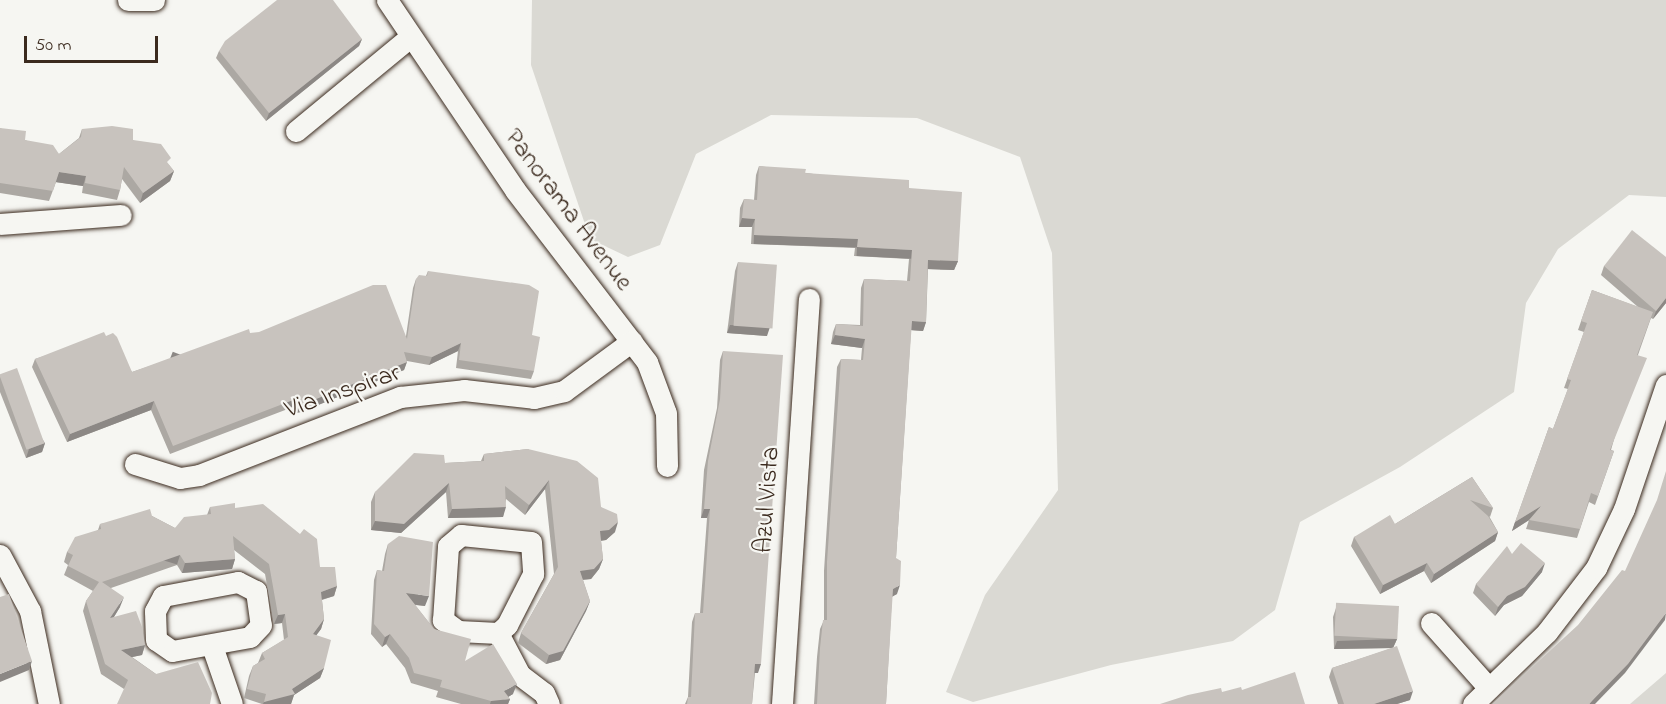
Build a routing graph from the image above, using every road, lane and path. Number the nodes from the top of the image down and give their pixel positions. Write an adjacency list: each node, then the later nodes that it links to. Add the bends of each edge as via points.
1 (129, 0): 2 (street)
2 (154, 0)
3 (387, 0): 4 (street, Panorama Avenue)
4 (410, 37): 5 (street); 9 (street, Panorama Avenue, via 515,190)
5 (296, 131)
6 (120, 215): 7 (street)
7 (0, 224)
8 (809, 299): 21 (street, Azul Vista)
9 (632, 341): 11 (street, Via Inspirar, via 564,391 534,398 464,390 400,397 199,475 180,478); 12 (street, Panorama Avenue, via 647,362 666,413)
10 (1666, 385): 17 (street, via 1624,509 1596,568 1547,632)
11 (135, 464)
12 (667, 466)
13 (0, 555): 18 (street, via 30,611)
14 (1431, 623): 17 (street)
15 (498, 633): 15 (street, via 507,625 533,574 531,542 461,535 453,538 448,546 443,620 458,631); 20 (street, via 520,675 544,693)
16 (212, 646): 16 (street, via 250,637 261,625 256,591 238,582 163,596 154,611 156,640 172,651); 19 (street)
17 (1489, 688): 22 (street)
18 (49, 704)
19 (232, 704)
20 (549, 704)
21 (782, 704)
22 (1473, 704)

